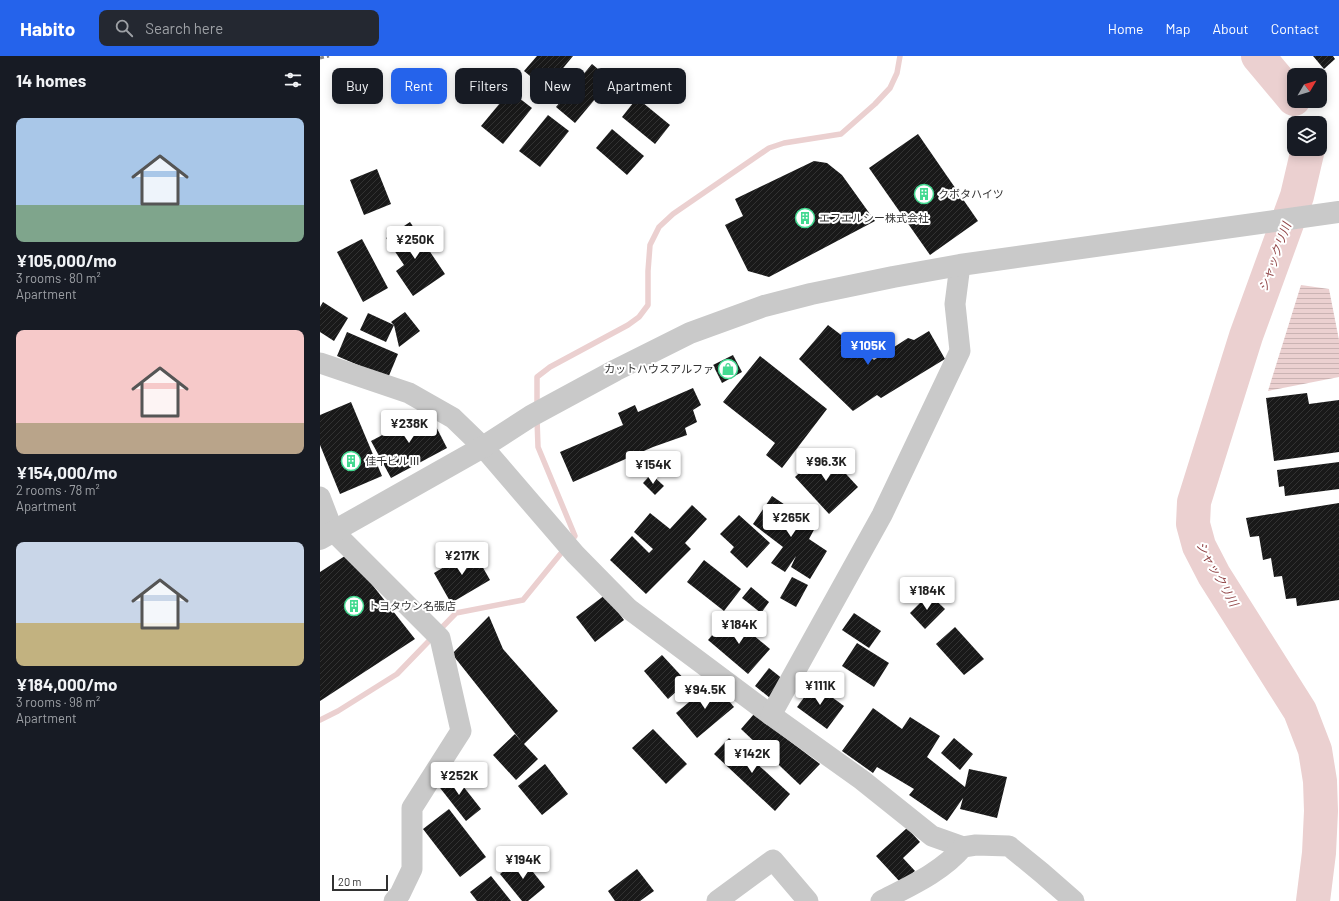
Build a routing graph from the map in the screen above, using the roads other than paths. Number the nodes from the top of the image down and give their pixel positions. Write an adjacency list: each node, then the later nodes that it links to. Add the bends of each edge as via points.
1 (1339, 212): 2 (street)
2 (960, 266): 4 (street, via 811,294 764,306 690,333 562,399); 7 (street, via 955,304 960,351 882,515)
3 (320, 363): 4 (street, via 409,393 453,418)
4 (483, 447): 6 (street); 7 (street, via 569,547 630,609)
5 (320, 497): 6 (street)
6 (326, 535): 9 (street, via 440,638 461,731 412,808 412,869)
7 (771, 715): 8 (street, via 862,780 932,836)
8 (963, 847): 12 (street, via 954,858 916,883); 13 (street, via 1008,846)
9 (394, 901)
10 (717, 901): 11 (street, via 773,860)
11 (808, 901)
12 (881, 901)
13 (1074, 901)

